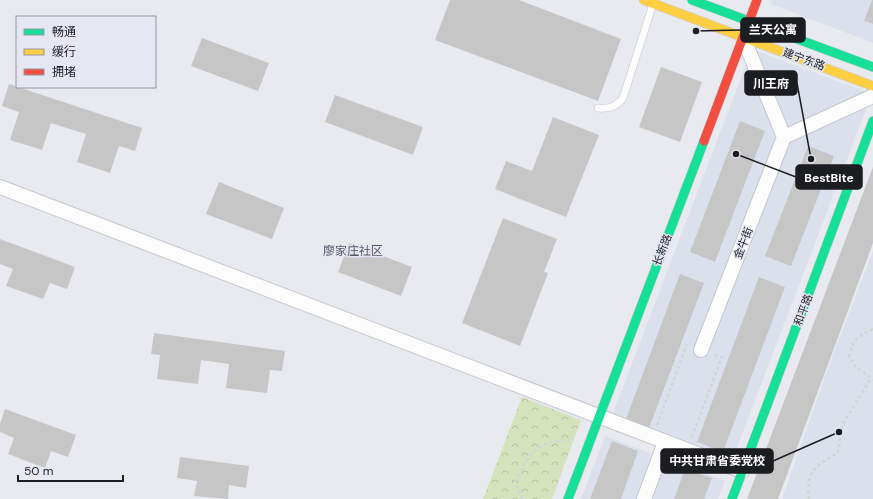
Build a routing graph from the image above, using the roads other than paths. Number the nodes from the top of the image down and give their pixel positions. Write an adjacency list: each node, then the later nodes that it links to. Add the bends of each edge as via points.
1 (692, 0): 4 (street, 建宁东路)
2 (757, 0): 4 (street, 长新路)
3 (649, 2): 5 (street, 建宁东路); 9 (lane, via 623,98 616,106)
4 (749, 21): 5 (street, 长新路); 6 (street, 建宁东路)
5 (743, 37): 7 (street, 建宁东路); 11 (street); 14 (street, 长新路)
6 (873, 67)
7 (873, 86)
8 (873, 96): 11 (street)
9 (598, 108)
10 (873, 121): 16 (street, 和平路)
11 (784, 137): 13 (street, 金牛街)
12 (0, 187): 14 (street)
13 (701, 350)
14 (599, 417): 15 (street); 17 (street, 长新路)
15 (659, 440): 16 (street); 18 (street)
16 (742, 471): 19 (street, 和平路)
17 (568, 499)
18 (644, 499)
19 (732, 499)

